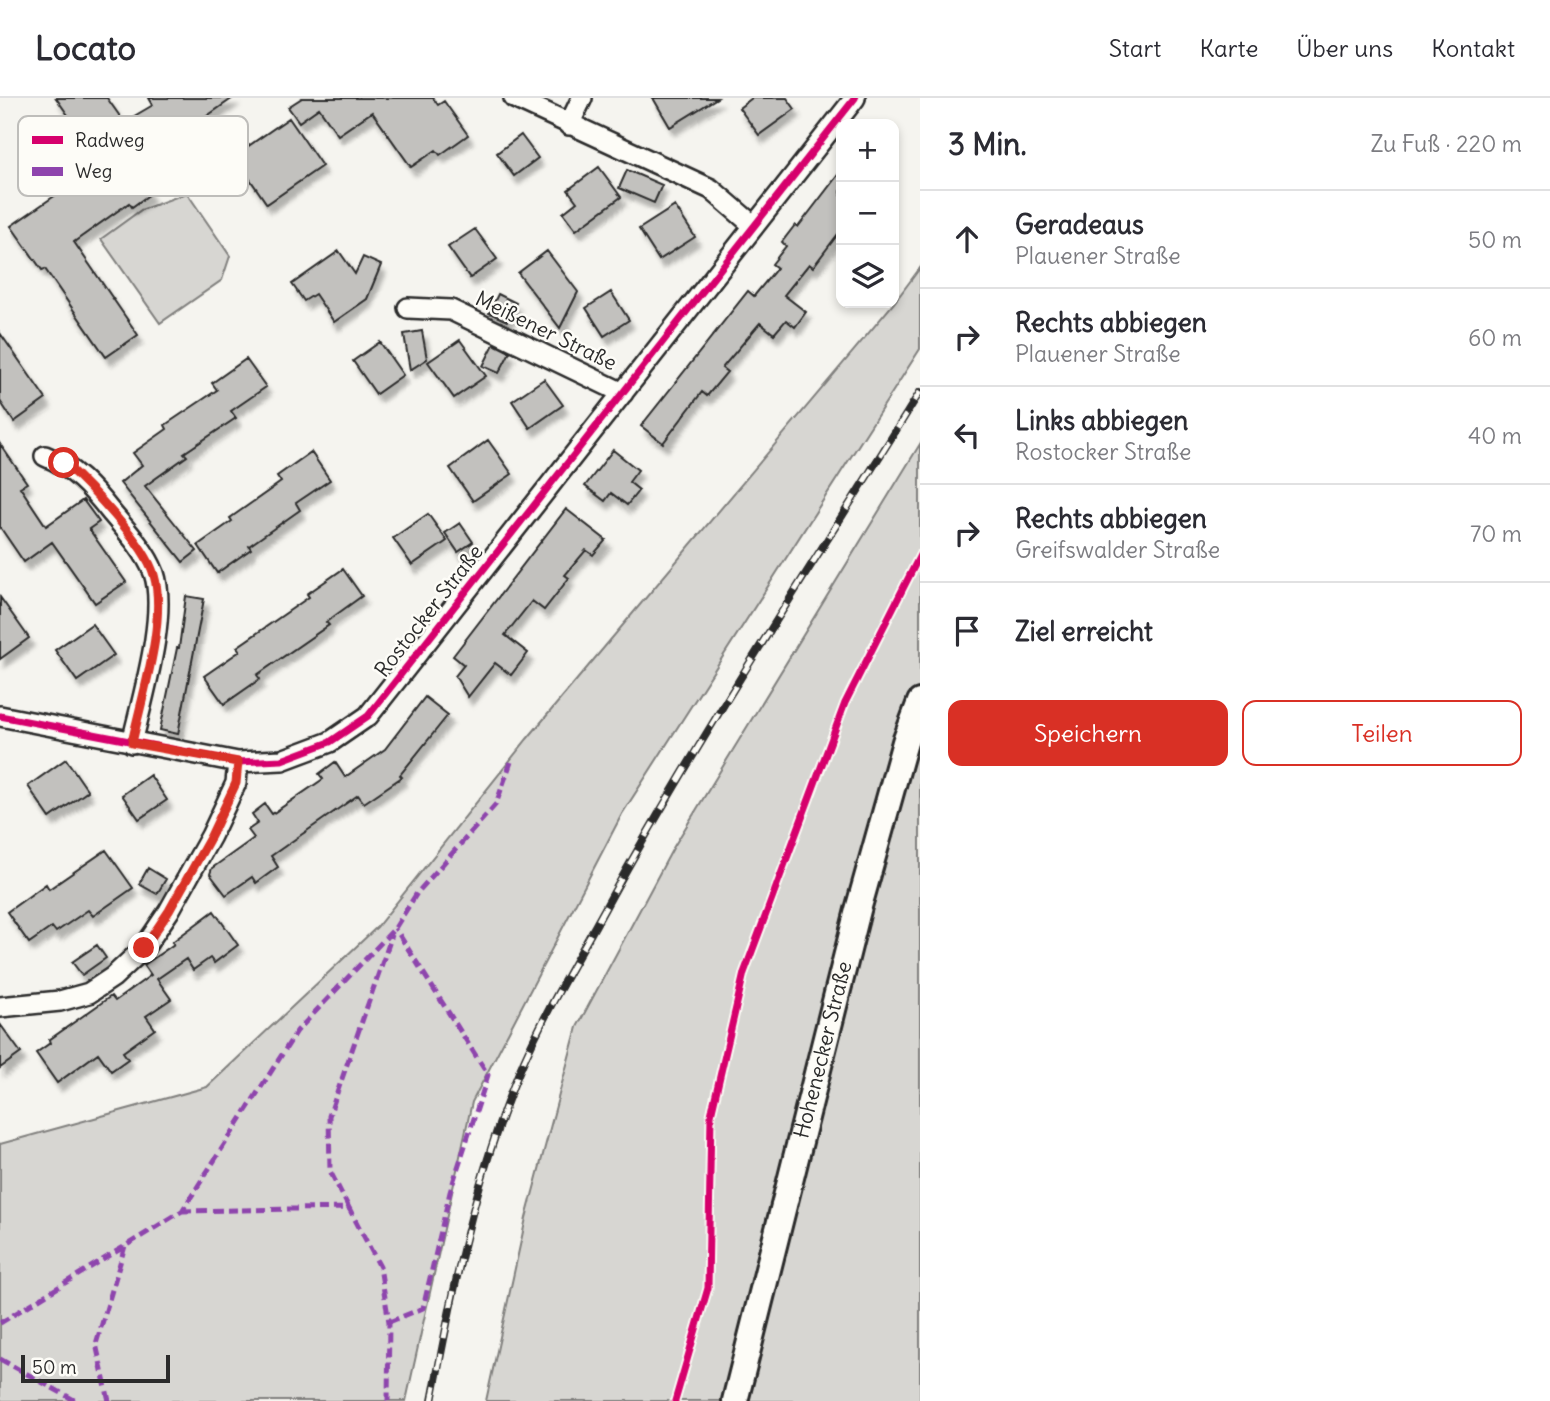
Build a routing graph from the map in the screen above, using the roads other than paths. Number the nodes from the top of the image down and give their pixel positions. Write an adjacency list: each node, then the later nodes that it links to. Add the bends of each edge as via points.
1 (514, 98): 4 (street)
2 (582, 98): 4 (street)
3 (855, 98): 5 (street, Rostocker Straße)
4 (569, 125): 5 (street, via 711,189)
5 (754, 226): 7 (street, Rostocker Straße)
6 (408, 308): 7 (street, Meißener Straße, via 451,310)
7 (623, 393): 12 (street, Rostocker Straße, via 368,716 330,742 282,760)
8 (45, 456): 11 (street, via 64,463 94,490 154,573 155,638)
9 (920, 702): 14 (street, Hohenecker Straße, via 858,910)
10 (0, 716): 11 (street, Rostocker Straße)
11 (132, 743): 12 (street, Rostocker Straße)
12 (238, 762): 13 (street, via 236,783 211,836 144,948 89,993 60,1002)
13 (0, 1007)
14 (735, 1401)

